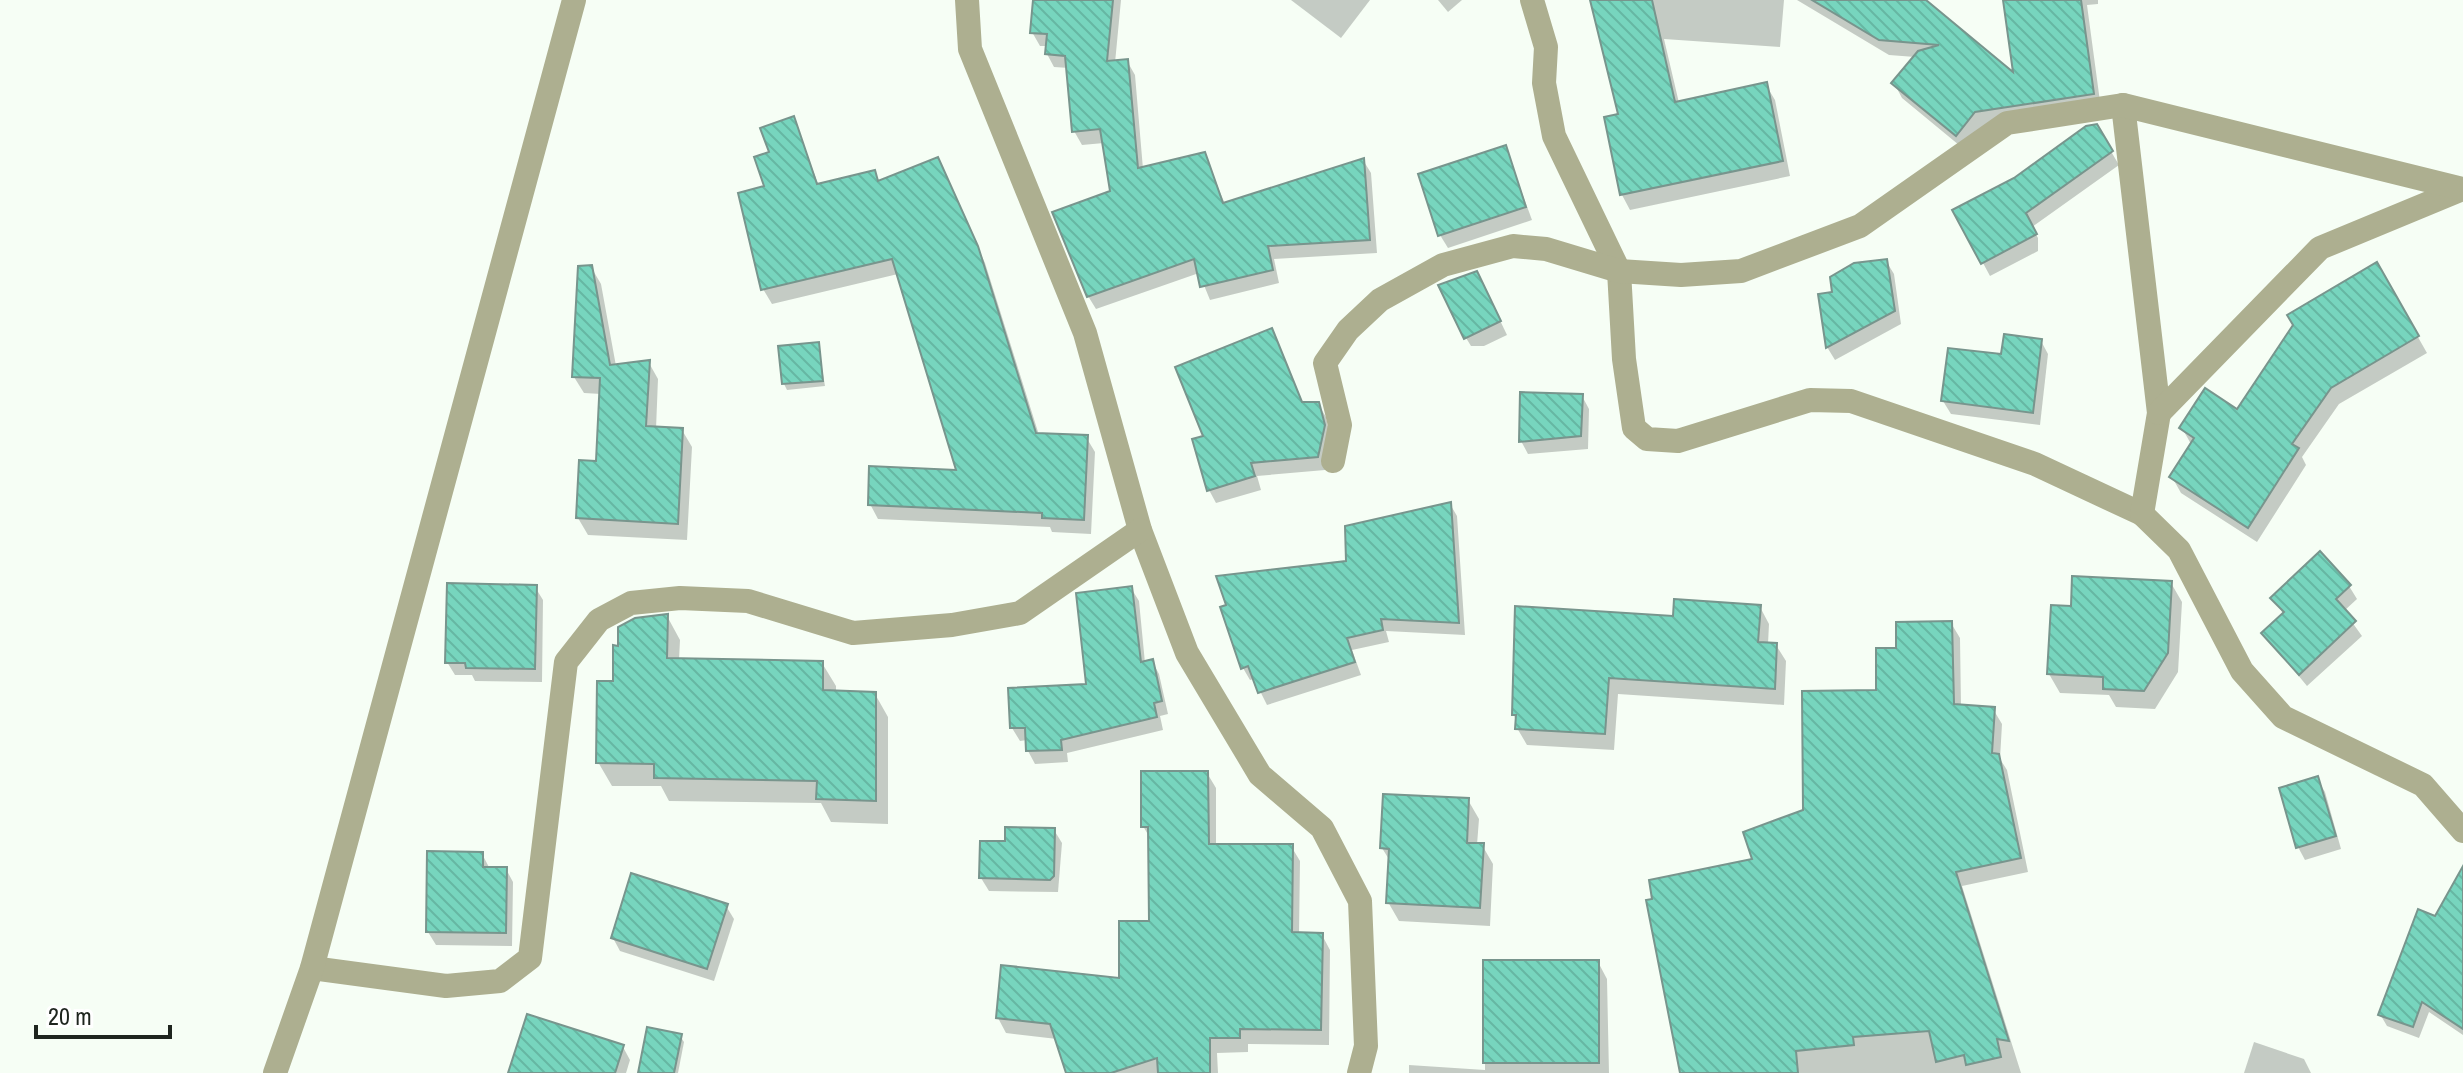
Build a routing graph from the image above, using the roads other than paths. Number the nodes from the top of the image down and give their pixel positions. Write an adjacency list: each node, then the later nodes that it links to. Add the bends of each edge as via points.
1 (574, 0): 12 (street)
2 (967, 0): 10 (street, via 970,49 1085,333)
3 (1532, 0): 6 (street, via 1546,47 1544,83 1554,136)
4 (2123, 105): 5 (street); 6 (street, via 2007,123 1860,226 1741,271); 7 (street)
5 (2461, 190): 7 (street, via 2320,248)
6 (1619, 271): 8 (street, via 1546,249 1513,246 1443,265 1380,300 1348,330 1325,363 1340,425); 9 (street, via 1634,428 1647,439 1678,441 1810,400 1851,401 2035,464)
7 (2159, 413): 9 (street)
8 (1333, 461)
9 (2142, 514): 11 (street, via 2179,550 2242,671 2283,717 2423,785)
10 (1140, 530): 12 (street, via 1020,613 952,625 853,633 748,601 680,598 631,603 599,620 566,662 530,958 500,981 446,986); 14 (street, via 1187,653 1260,775 1322,828 1360,901 1366,1046)
11 (2463, 831)
12 (312, 968): 13 (street)
13 (275, 1073)
14 (1359, 1073)

